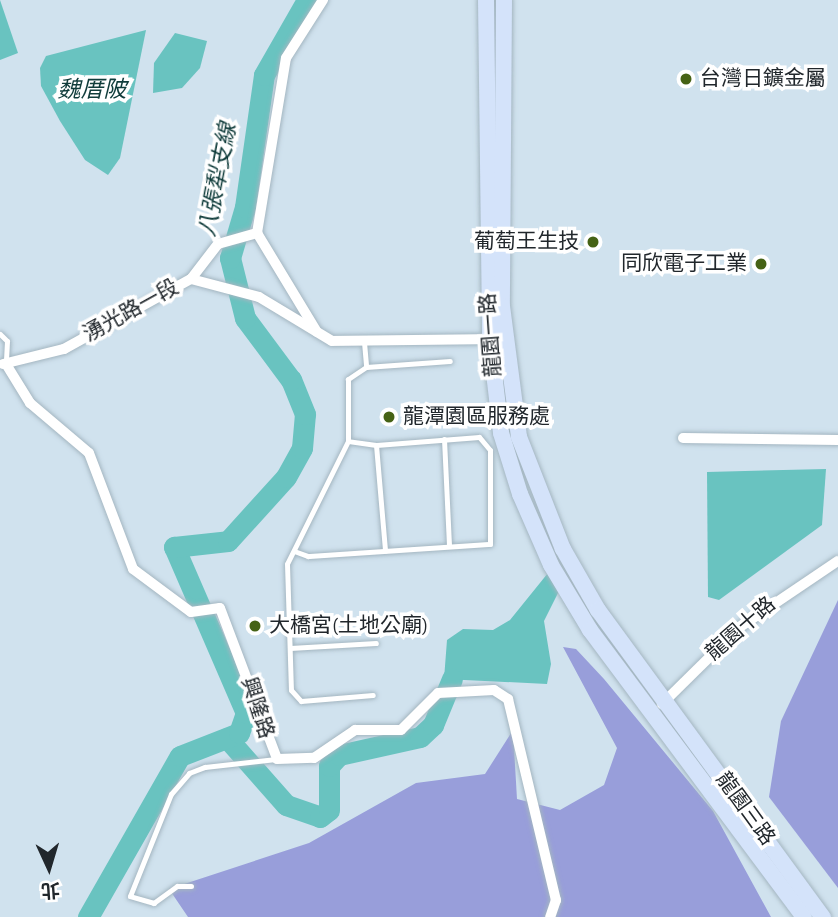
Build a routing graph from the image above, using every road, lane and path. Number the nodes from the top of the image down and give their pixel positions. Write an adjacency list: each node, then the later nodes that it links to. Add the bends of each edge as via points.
1 (323, 0): 4 (street, via 286,58)
2 (486, 0): 8 (street, 龍園一路)
3 (504, 0): 8 (street, 龍園一路)
4 (257, 233): 5 (street, via 218,244); 6 (street)
5 (191, 279): 6 (street, 湧光路一段, via 259,298); 11 (street, 湧光路一段, via 64,349)
6 (317, 332): 9 (street, 湧光路一段, via 332,341)
7 (0, 334): 11 (lane, via 7,341)
8 (497, 339): 9 (street, 湧光路一段); 25 (street, 龍園一路, via 519,437 563,549 598,610); 26 (street, 龍園一路, via 501,433 533,526 590,629)
9 (363, 342): 12 (lane)
10 (450, 362): 12 (lane)
11 (3, 364): 27 (street, 興隆路, via 30,403 89,453 133,569 191,612 220,608)
12 (366, 367): 16 (lane, via 348,379)
13 (683, 438): 15 (street)
14 (444, 439): 17 (lane); 18 (lane); 18 (lane, via 479,437 489,450 489,544)
15 (838, 440)
16 (348, 441): 17 (lane); 19 (lane)
17 (376, 445): 20 (lane)
18 (449, 546): 20 (lane)
19 (294, 551): 20 (lane, via 308,556); 23 (lane, via 287,564)
20 (385, 551)
21 (838, 561): 25 (street, 龍園十路, via 740,627)
22 (376, 643): 23 (lane)
23 (290, 648): 24 (lane, via 291,690 301,701)
24 (373, 695)
25 (668, 700): 26 (street, 龍園十路); 31 (street, 龍園三路)
26 (654, 710): 30 (street, 龍園三路)
27 (277, 759): 28 (lane, via 258,758 189,773 171,794 130,896 154,903 177,886); 29 (street, 興隆路, via 314,758 355,730 401,730 438,693 494,690 508,699 515,715 556,900)
28 (191, 886)
29 (550, 917)
30 (804, 917)
31 (823, 917)

